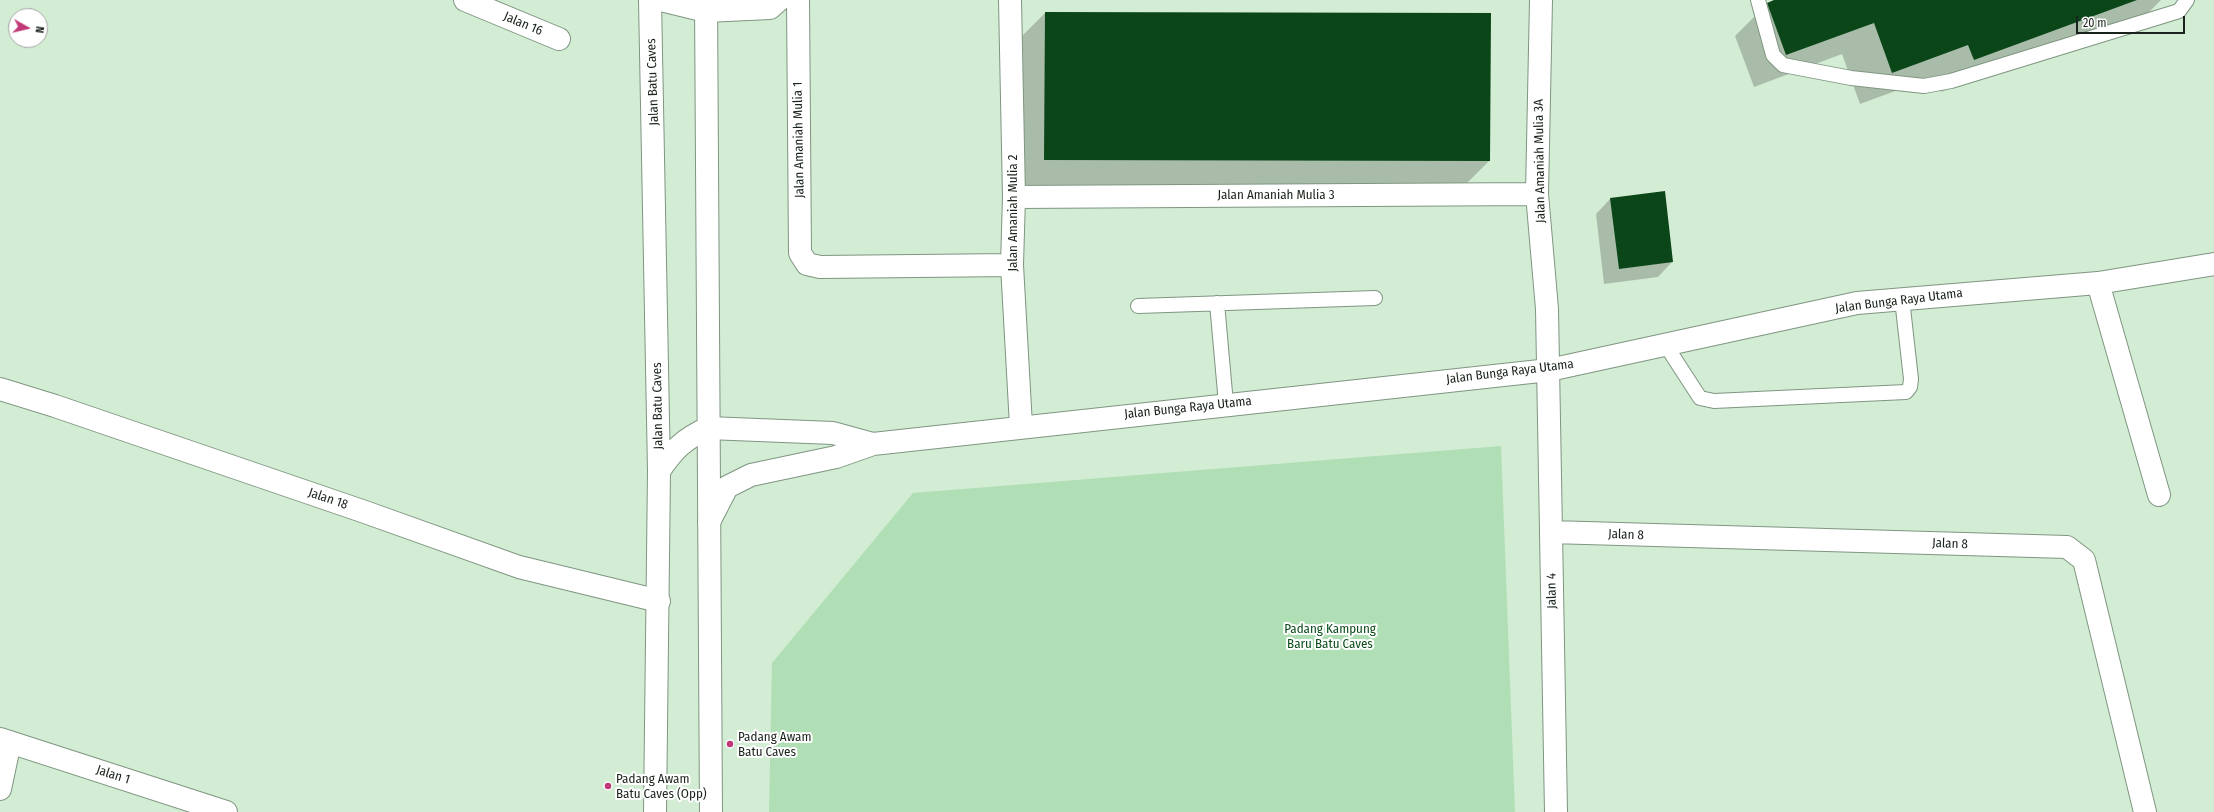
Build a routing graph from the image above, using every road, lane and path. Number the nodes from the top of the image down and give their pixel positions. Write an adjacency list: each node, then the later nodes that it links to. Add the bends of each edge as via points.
1 (465, 0): 11 (street, Jalan 16)
2 (650, 0): 28 (street, Jalan Batu Caves)
3 (661, 0): 10 (street)
4 (779, 0): 10 (street, via 770,8)
5 (798, 0): 15 (street, Jalan Amaniah Mulia 1, via 800,253 807,264 820,267)
6 (1010, 0): 13 (street, Jalan Amaniah Mulia 2)
7 (1540, 0): 12 (street, Jalan Amaniah Mulia 3A)
8 (1758, 0): 9 (lane, via 1773,55 1783,64 1851,78 1924,86 1951,81 2179,10)
9 (2187, 0)
10 (706, 6): 26 (street)
11 (559, 39)
12 (1537, 194): 13 (street, Jalan Amaniah Mulia 3); 22 (street, Jalan Amaniah Mulia 3A, via 1547,309)
13 (1014, 197): 15 (street, Jalan Amaniah Mulia 2)
14 (2214, 264): 16 (street, Jalan Bunga Raya Utama)
15 (1012, 265): 25 (street, Jalan Amaniah Mulia 2)
16 (2098, 283): 18 (street, Jalan Bunga Raya Utama); 29 (street)
17 (1376, 298): 19 (lane)
18 (1902, 299): 21 (street, Jalan Bunga Raya Utama, via 1857,303); 21 (lane, via 1911,379 1906,392 1714,401 1700,398)
19 (1218, 303): 20 (lane); 24 (lane)
20 (1138, 306)
21 (1665, 344): 22 (street, Jalan Bunga Raya Utama)
22 (1549, 370): 24 (street, Jalan Bunga Raya Utama); 31 (street, Jalan 4)
23 (0, 389): 32 (street, Jalan 18, via 290,486 519,567)
24 (1226, 404): 25 (street, Jalan Bunga Raya Utama)
25 (1021, 426): 27 (street, Jalan Bunga Raya Utama)
26 (708, 428): 27 (street, Jalan Bunga Raya Utama, via 833,433); 28 (street, via 688,437 673,450); 30 (street)
27 (873, 444): 30 (street, Jalan Bunga Raya Utama, via 836,457 751,475 727,487)
28 (659, 471): 32 (street, Jalan Batu Caves)
29 (2159, 495)
30 (709, 522): 37 (street)
31 (1552, 532): 38 (street, Jalan 4); 39 (street, Jalan 8, via 2067,547 2084,560)
32 (659, 601): 36 (street, Jalan Batu Caves)
33 (5, 740): 34 (street); 35 (street, Jalan 1)
34 (0, 789)
35 (226, 812)
36 (656, 812)
37 (710, 812)
38 (1556, 812)
39 (2145, 812)

